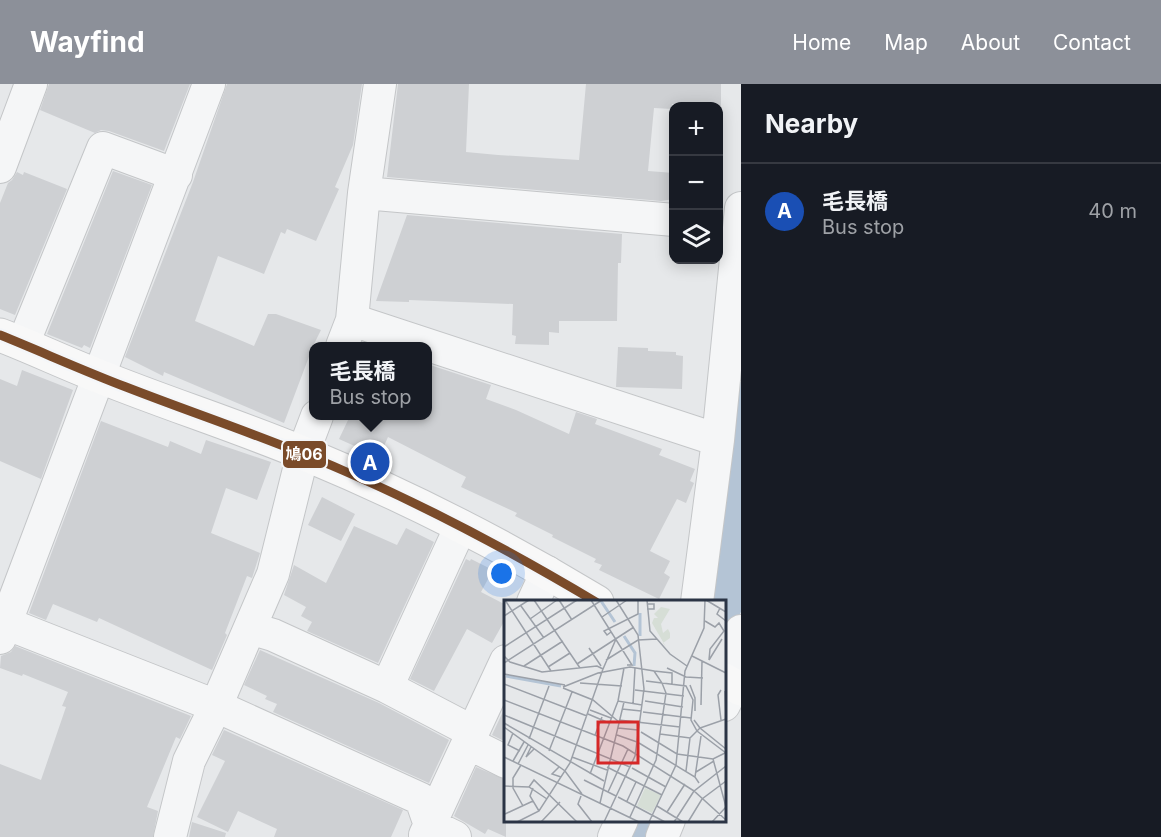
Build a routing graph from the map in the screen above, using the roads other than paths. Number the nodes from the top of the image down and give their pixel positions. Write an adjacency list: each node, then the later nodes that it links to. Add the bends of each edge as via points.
1 (31, 84): 4 (street)
2 (380, 84): 6 (street)
3 (200, 87): 5 (street)
4 (0, 167)
5 (176, 175): 10 (street, via 103,148); 13 (street)
6 (364, 193): 8 (street); 9 (street)
7 (733, 219): 15 (street)
8 (669, 220)
9 (347, 333): 11 (street)
10 (12, 340): 13 (street)
11 (378, 342)
12 (432, 358): 15 (street)
13 (100, 377): 16 (street); 22 (street)
14 (315, 420): 16 (street)
15 (718, 440): 21 (street)
16 (303, 453): 17 (street); 23 (street, via 273,574)
17 (461, 526): 18 (street); 26 (street)
18 (547, 572): 19 (street); 20 (street)
19 (534, 600)
20 (594, 600)
21 (697, 600)
22 (2, 628): 28 (street)
23 (250, 628): 26 (street); 28 (street)
24 (741, 631): 27 (street)
25 (504, 666): 29 (street)
26 (387, 687): 29 (street)
27 (730, 688)
28 (216, 706): 32 (street, via 421,799); 33 (street, via 189,761)
29 (470, 738): 30 (street); 32 (street)
30 (504, 761)
31 (668, 822): 34 (street)
32 (437, 833)
33 (170, 837)
34 (662, 837)

